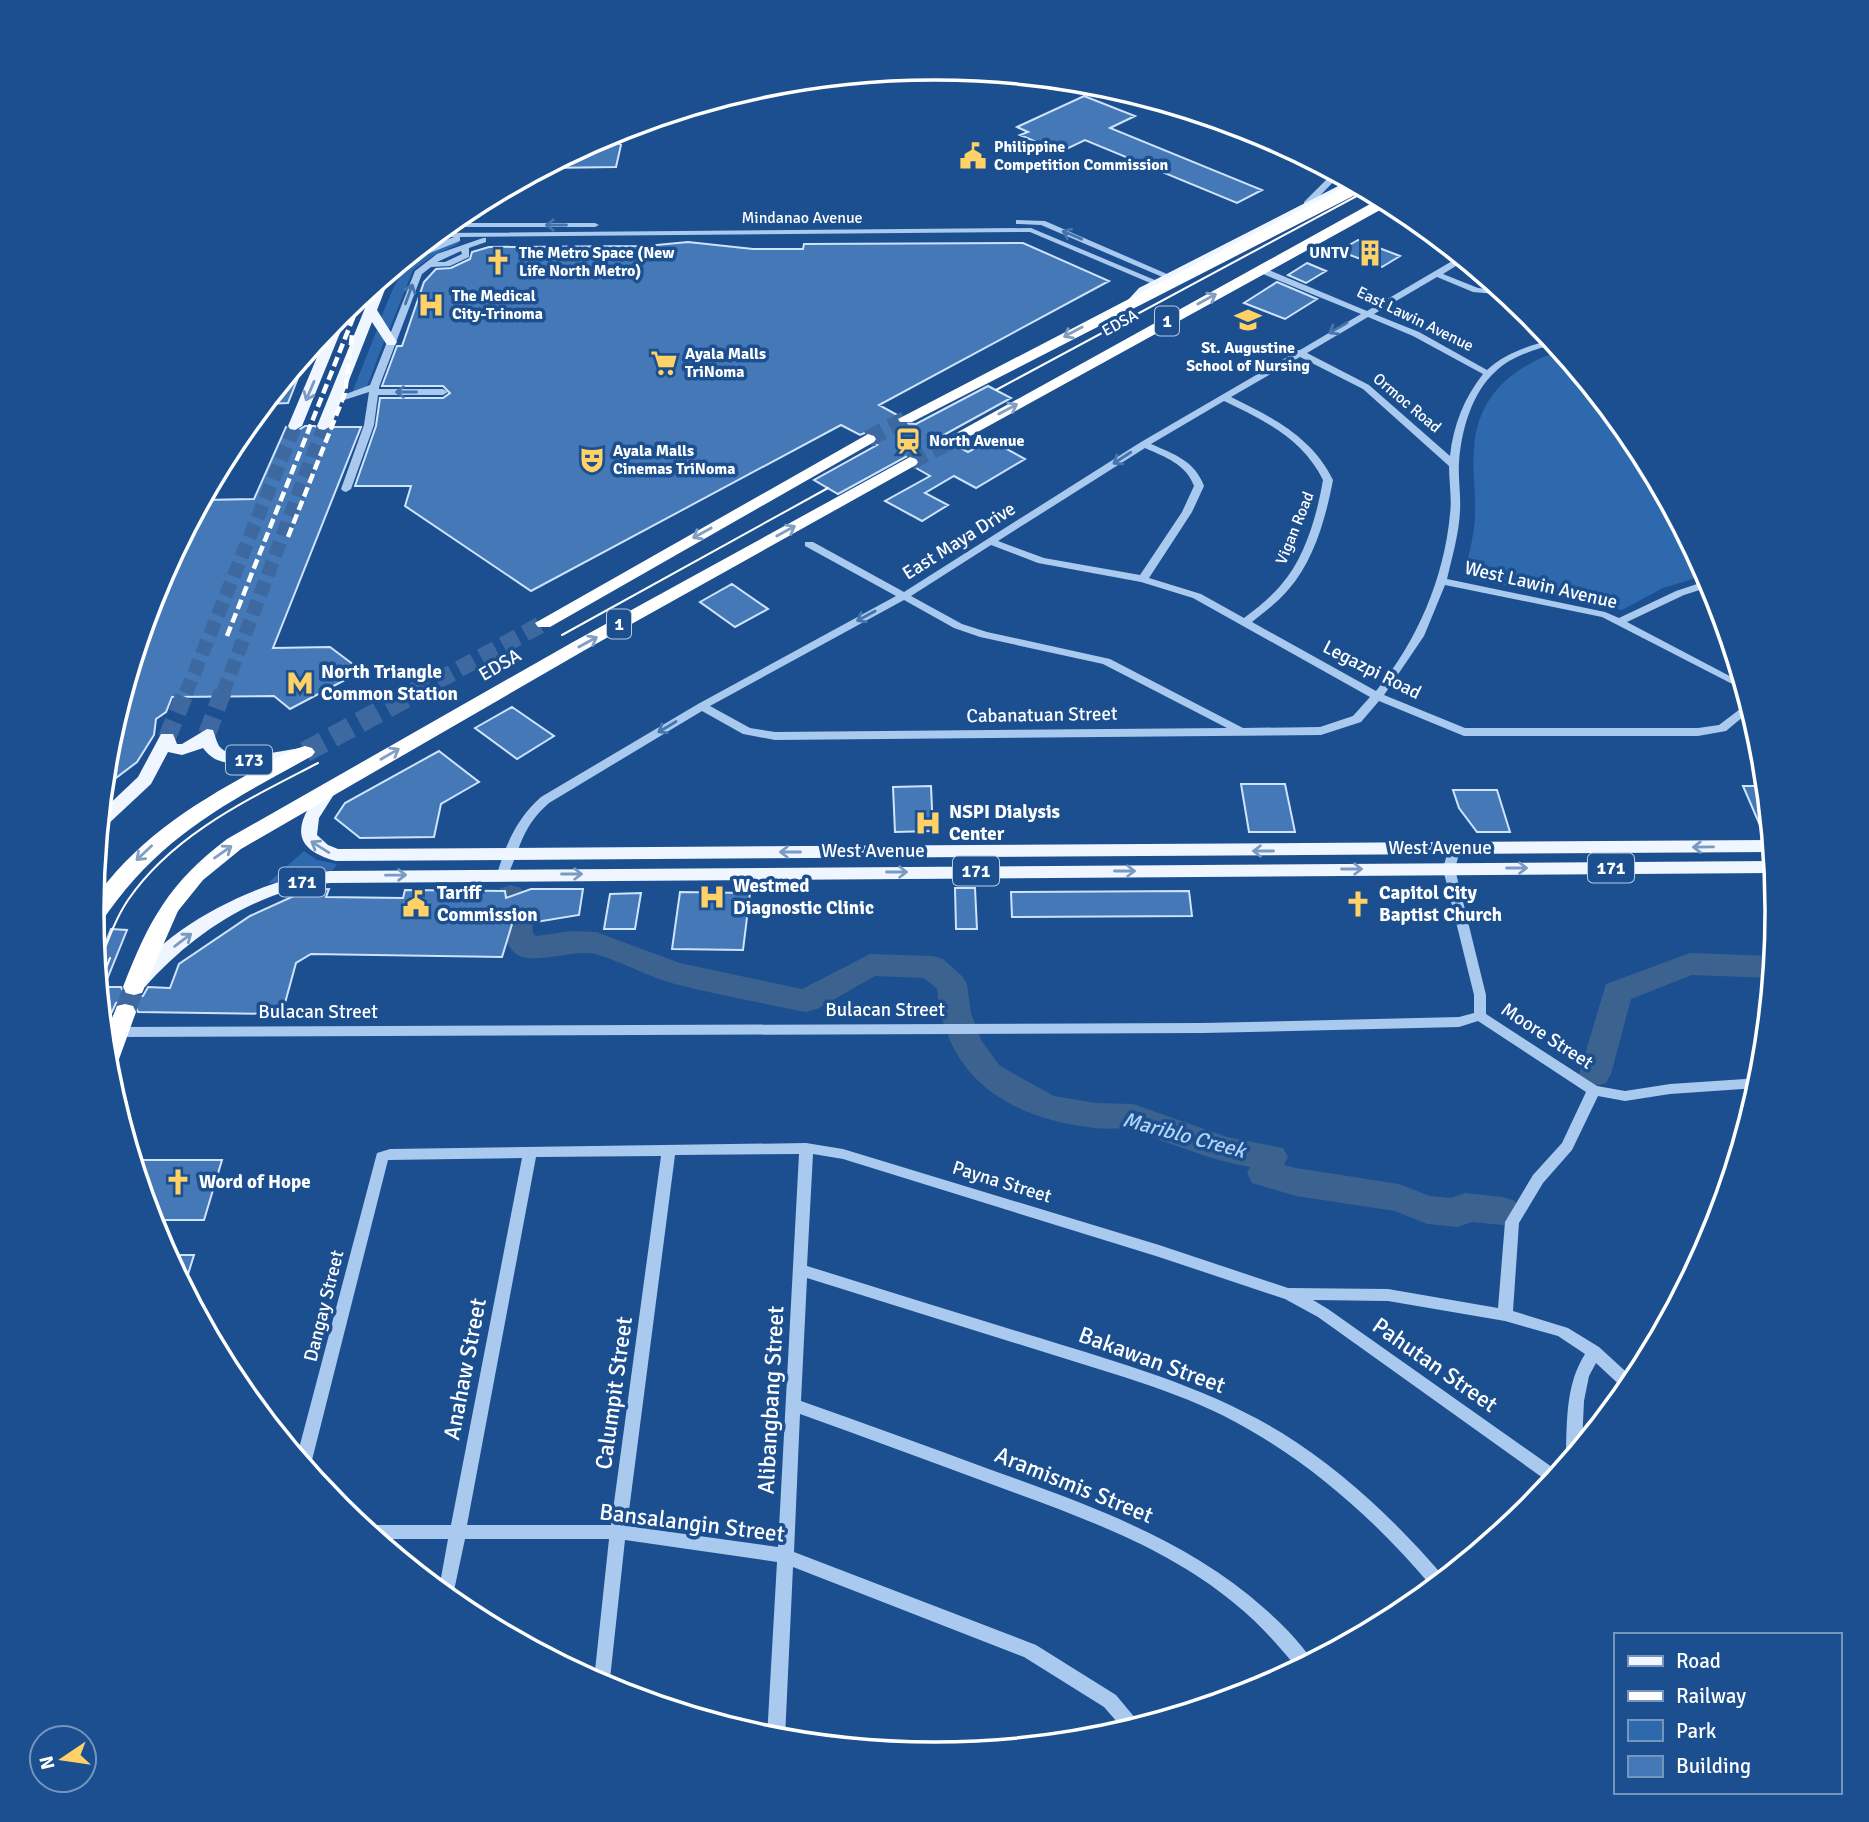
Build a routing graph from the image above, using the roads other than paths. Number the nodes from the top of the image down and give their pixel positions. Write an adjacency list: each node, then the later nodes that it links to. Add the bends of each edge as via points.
1 (1330, 181): 4 (street)
2 (1340, 187): 4 (main road, EDSA / 1)
3 (1350, 192): 21 (highway, EDSA / 1, via 1178,282)
4 (1307, 204): 17 (main road, EDSA / 1)
5 (1375, 207): 15 (highway, EDSA / 1)
6 (466, 225): 12 (street, Mindanao Avenue, one-way to 6, via 1039,222)
7 (452, 235): 8 (street, Mindanao Avenue)
8 (470, 235): 9 (street, Mindanao Avenue); 11 (street)
9 (500, 235): 10 (street); 14 (street, Mindanao Avenue, via 1031,230)
10 (464, 246): 25 (street, one-way to 10, via 414,279 426,265)
11 (434, 249)
12 (1134, 262): 14 (street); 17 (street, Mindanao Avenue)
13 (1454, 264): 16 (street, East Maya Drive)
14 (1122, 268): 18 (street, Mindanao Avenue)
15 (1264, 268): 23 (street, East Lawin Avenue); 37 (highway, EDSA / 1, one-way to 15)
16 (1436, 274): 19 (street); 23 (street, East Maya Drive)
17 (1170, 277): 18 (main road, EDSA / 1)
18 (1158, 283): 21 (main road, EDSA / 1)
19 (1487, 291)
20 (376, 297): 22 (main road)
21 (1134, 300): 33 (highway, EDSA / 1, one-way to 33)
22 (371, 311): 25 (main road); 32 (main road)
23 (1367, 312): 27 (street, East Maya Drive, one-way to 27); 28 (street, East Lawin Avenue)
24 (330, 342): 34 (main road, one-way to 34)
25 (391, 342): 29 (street)
26 (1542, 345): 28 (street)
27 (1298, 352): 31 (street, East Maya Drive); 40 (street, Ormoc Road, via 1366,387)
28 (1487, 373): 40 (street, East Lawin Avenue, via 1459,433)
29 (374, 389): 30 (street, one-way to 29); 32 (street); 41 (street, via 369,425)
30 (443, 392)
31 (1223, 397): 38 (street, East Maya Drive); 50 (street, Vigan Road, via 1292,437 1313,456 1328,480 1324,506 1295,573 1279,594)
32 (335, 400): 35 (main road)
33 (906, 419)
34 (295, 426)
35 (324, 426)
36 (868, 439): 49 (highway, 1, one-way to 49)
37 (948, 442)
38 (1144, 444): 42 (street, East Maya Drive, one-way to 42); 44 (street, via 1186,464 1199,486)
39 (909, 462): 57 (highway, EDSA / 1, one-way to 39)
40 (1454, 465): 45 (street, East Lawin Avenue, via 1455,515)
41 (346, 488)
42 (992, 542): 44 (street, Legazpi Road, via 1042,561); 47 (street, East Maya Drive)
43 (809, 544): 47 (street)
44 (1143, 579): 50 (street, Legazpi Road, via 1197,596)
45 (1442, 581): 48 (street, West Lawin Avenue); 52 (street, East Lawin Avenue, via 1424,628)
46 (1699, 587): 48 (street)
47 (906, 595): 53 (street, East Maya Drive, one-way to 53); 55 (street, via 969,630 1106,661)
48 (1621, 621): 51 (street, West Lawin Avenue)
49 (544, 622)
50 (1246, 622): 52 (street, Legazpi Road)
51 (1732, 681)
52 (1377, 696): 54 (street, Legazpi Road, via 1450,727 1483,734 1698,732 1722,728); 55 (street, Cabanatuan Street, via 1357,719 1338,727)
53 (702, 706): 55 (street, Cabanatuan Street, via 747,731 775,736); 58 (street, East Maya Drive, one-way to 58)
54 (1741, 713)
55 (1242, 731)
56 (305, 752): 59 (main road, 173, via 236,760 214,751 206,734 194,747 183,750 171,748 167,738 145,780); 66 (highway, one-way to 66, via 165,834 129,867)
57 (330, 788): 62 (main road, West Avenue / 171, one-way to 57, via 328,853 313,844 307,830 313,811); 67 (highway, EDSA / 1, one-way to 57, via 162,919 192,877 234,844)
58 (532, 810): 62 (street, East Maya Drive)
59 (110, 813)
60 (1762, 846): 61 (main road, West Avenue / 171, one-way to 61)
61 (1454, 850): 62 (main road, West Avenue / 171, one-way to 62); 64 (street)
62 (509, 853): 65 (street, East Maya Drive)
63 (1763, 867): 64 (main road, West Avenue / 171, one-way to 63)
64 (1449, 869): 65 (main road, West Avenue / 171, one-way to 64); 68 (street, via 1480,995)
65 (503, 874): 67 (main road, West Avenue / 171, one-way to 65, via 161,958 200,928 260,895 303,881)
66 (104, 903)
67 (134, 988)
68 (1480, 1016): 69 (street, Bulacan Street, via 1459,1022 1203,1028); 72 (street, Moore Street)
69 (122, 1022): 70 (highway)
70 (115, 1041)
71 (1747, 1084): 72 (street, Moore Street, via 1625,1096)
72 (1594, 1090): 79 (street, via 1567,1146 1538,1179 1512,1222)
73 (806, 1148): 74 (street, Payna Street); 77 (street, Alibangbang Street); 78 (street, Payna Street, via 875,1162)
74 (669, 1149): 75 (street, Payna Street); 88 (street, Calumpit Street)
75 (530, 1151): 76 (street, Payna Street); 86 (street, Anahaw Street)
76 (382, 1157): 84 (street, Dangay Street)
77 (800, 1270): 82 (street, Alibangbang Street); 90 (street, Bakawan Street, via 1114,1367 1216,1405 1266,1432 1352,1496 1414,1552)
78 (1288, 1294): 79 (street, Payna Street, via 1388,1295); 85 (street, Pahutan Street, via 1323,1313)
79 (1505, 1315): 80 (street, Payna Street, via 1563,1332)
80 (1594, 1352): 81 (street, Payna Street); 83 (street, via 1575,1395)
81 (1621, 1377)
82 (793, 1405): 89 (street, Alibangbang Street); 92 (street, Aramismis Street, via 1137,1532 1244,1601)
83 (1574, 1440)
84 (306, 1454)
85 (1546, 1472)
86 (458, 1531): 87 (street, Bansalangin Street); 88 (street, Bansalangin Street); 91 (street, Anahaw Street)
87 (384, 1532)
88 (618, 1532): 89 (street, Bansalangin Street); 93 (street, Calumpit Street)
89 (785, 1556): 94 (street, Bansalangin Street, via 1030,1651 1110,1701); 95 (street, Alibangbang Street)
90 (1433, 1575)
91 (448, 1584)
92 (1299, 1657)
93 (604, 1672)
94 (1126, 1719)
95 (777, 1727)

